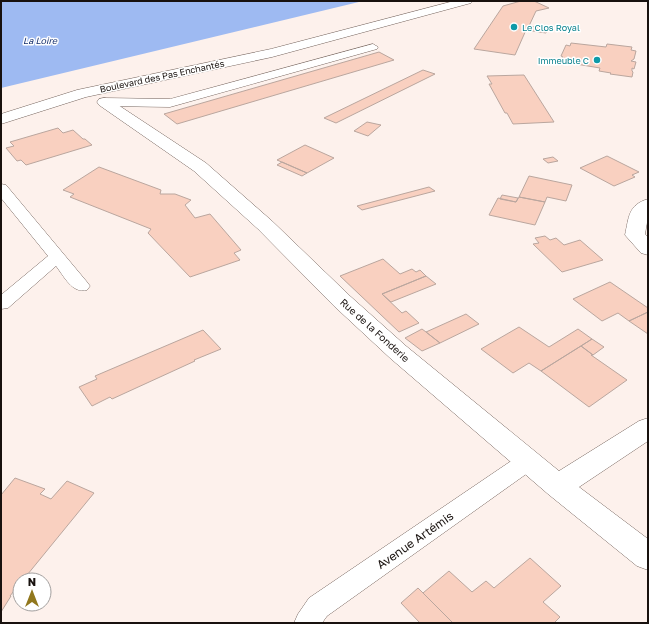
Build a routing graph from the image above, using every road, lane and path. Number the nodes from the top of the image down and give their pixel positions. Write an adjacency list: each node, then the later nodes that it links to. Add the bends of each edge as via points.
1 (467, 1): 3 (main road, Boulevard des Pas Enchantés)
2 (373, 47): 5 (lane, via 170,103)
3 (272, 53): 4 (main road, Boulevard des Pas Enchantés, via 131,82); 5 (main road, Boulevard des Pas Enchantés)
4 (52, 102): 5 (main road); 6 (main road)
5 (90, 106): 7 (main road, Boulevard des Pas Enchantés); 15 (main road, Rue de la Fonderie, via 200,167 398,352)
6 (1, 119)
7 (1, 131)
8 (1, 188): 11 (lane)
9 (648, 205): 10 (main road, via 640,210 635,235)
10 (648, 249)
11 (57, 256): 12 (lane); 13 (lane)
12 (81, 286)
13 (2, 304)
14 (648, 428): 16 (main road)
15 (528, 461): 16 (main road, Rue de la Fonderie); 18 (lane, Avenue Artémis, via 318,607)
16 (558, 486): 17 (main road, Rue de la Fonderie)
17 (648, 557)
18 (307, 623)

